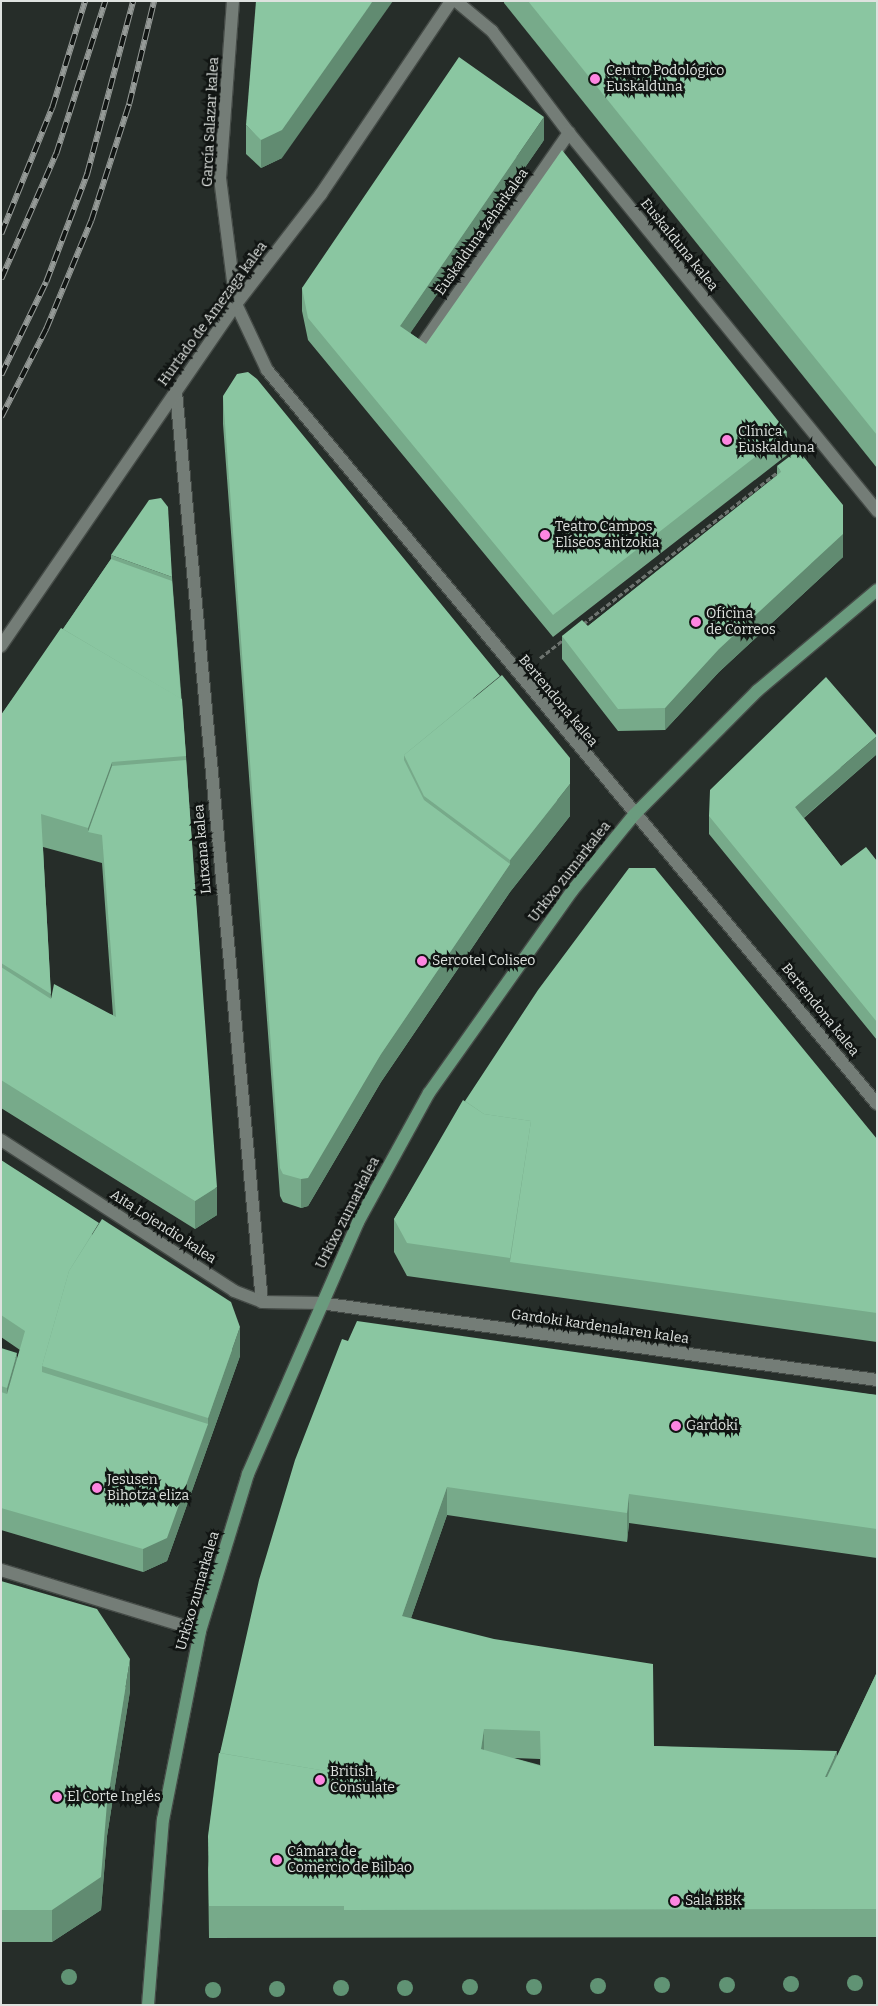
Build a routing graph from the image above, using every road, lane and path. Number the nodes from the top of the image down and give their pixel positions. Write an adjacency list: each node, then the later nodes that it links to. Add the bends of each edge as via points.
1 (233, 1): 5 (street, García Salazar kalea, via 220,178)
2 (451, 1): 5 (street, Hurtado de Amezaga kalea, via 321,194)
3 (456, 1): 4 (street, Euskalduna kalea, via 492,31)
4 (569, 134): 6 (street, Euskalduna zeharkalea); 8 (street, Euskalduna kalea)
5 (236, 304): 7 (street, Hurtado de Amezaga kalea); 14 (street, Bertendona kalea, via 267,370)
6 (420, 348)
7 (176, 392): 13 (street, Hurtado de Amezaga kalea); 18 (street, Lutxana kalea)
8 (818, 441): 9 (street, Euskalduna kalea); 11 (path)
9 (877, 511)
10 (877, 590): 15 (main road, Urkixo zumarkalea, via 758,691)
11 (579, 628)
12 (571, 634): 14 (path)
13 (1, 646)
14 (517, 676): 15 (street, Bertendona kalea)
15 (634, 815): 16 (street, Bertendona kalea, via 674,857); 19 (main road, Urkixo zumarkalea, via 520,960 430,1093 358,1222)
16 (877, 1104)
17 (1, 1140): 18 (street, Aita Lojendio kalea, via 234,1291)
18 (262, 1302): 19 (street, Aita Lojendio kalea)
19 (320, 1303): 20 (street, Gardoki kardenalaren kalea); 22 (main road, Urkixo zumarkalea, via 248,1474)
20 (877, 1380)
21 (1, 1570): 22 (street)
22 (200, 1631): 23 (main road, Urkixo zumarkalea, via 163,1820)
23 (148, 2005)

